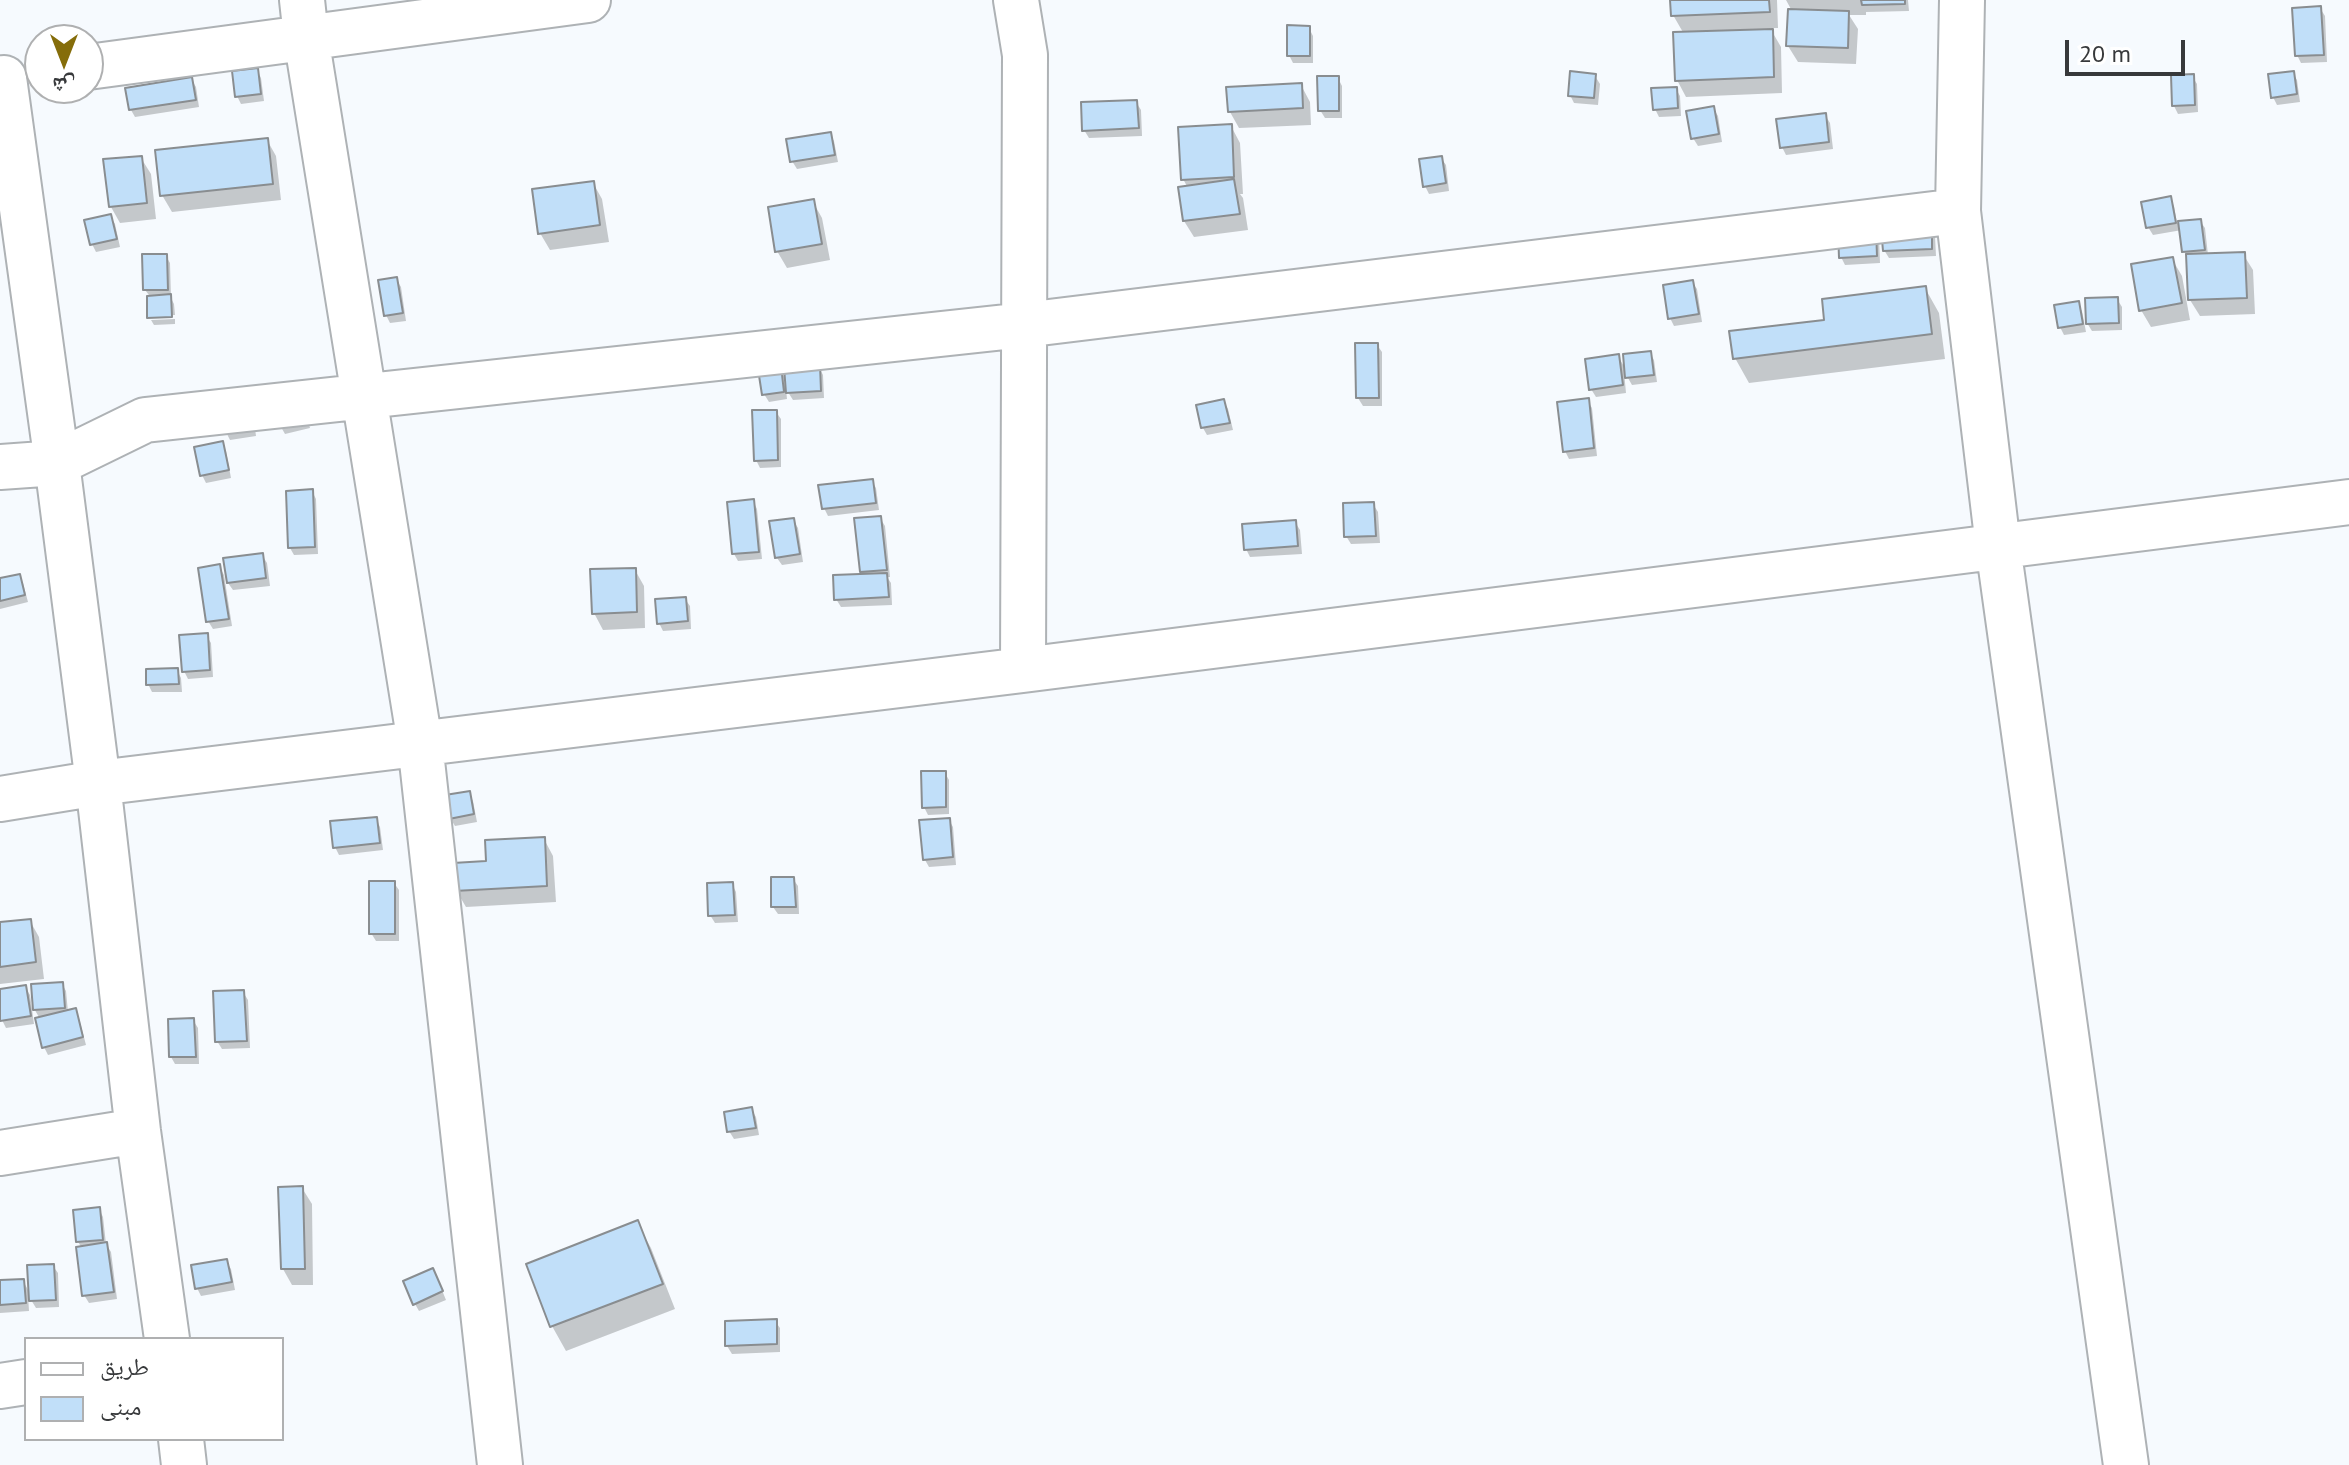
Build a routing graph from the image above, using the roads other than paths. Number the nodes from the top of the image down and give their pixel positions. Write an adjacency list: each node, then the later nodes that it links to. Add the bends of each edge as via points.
1 (588, 0): 4 (street)
2 (1016, 0): 8 (street, via 1025,55)
3 (1962, 0): 7 (street)
4 (304, 19): 5 (street); 9 (street)
5 (104, 63)
6 (15, 77): 10 (street)
7 (1958, 211): 8 (street); 13 (street)
8 (1024, 325): 9 (street); 14 (street)
9 (363, 396): 10 (street, via 145,420); 15 (street)
10 (57, 463): 11 (street); 16 (street)
11 (0, 467)
12 (2349, 502): 13 (street)
13 (1998, 546): 14 (street); 26 (street)
14 (1023, 670): 15 (street)
15 (420, 743): 16 (street); 25 (street)
16 (98, 783): 17 (street); 18 (street)
17 (0, 799)
18 (138, 1131): 19 (street); 20 (street)
19 (0, 1153)
20 (167, 1337)
21 (24, 1382): 22 (street)
22 (0, 1386)
23 (181, 1441): 24 (street)
24 (184, 1465)
25 (500, 1465)
26 (2126, 1465)

